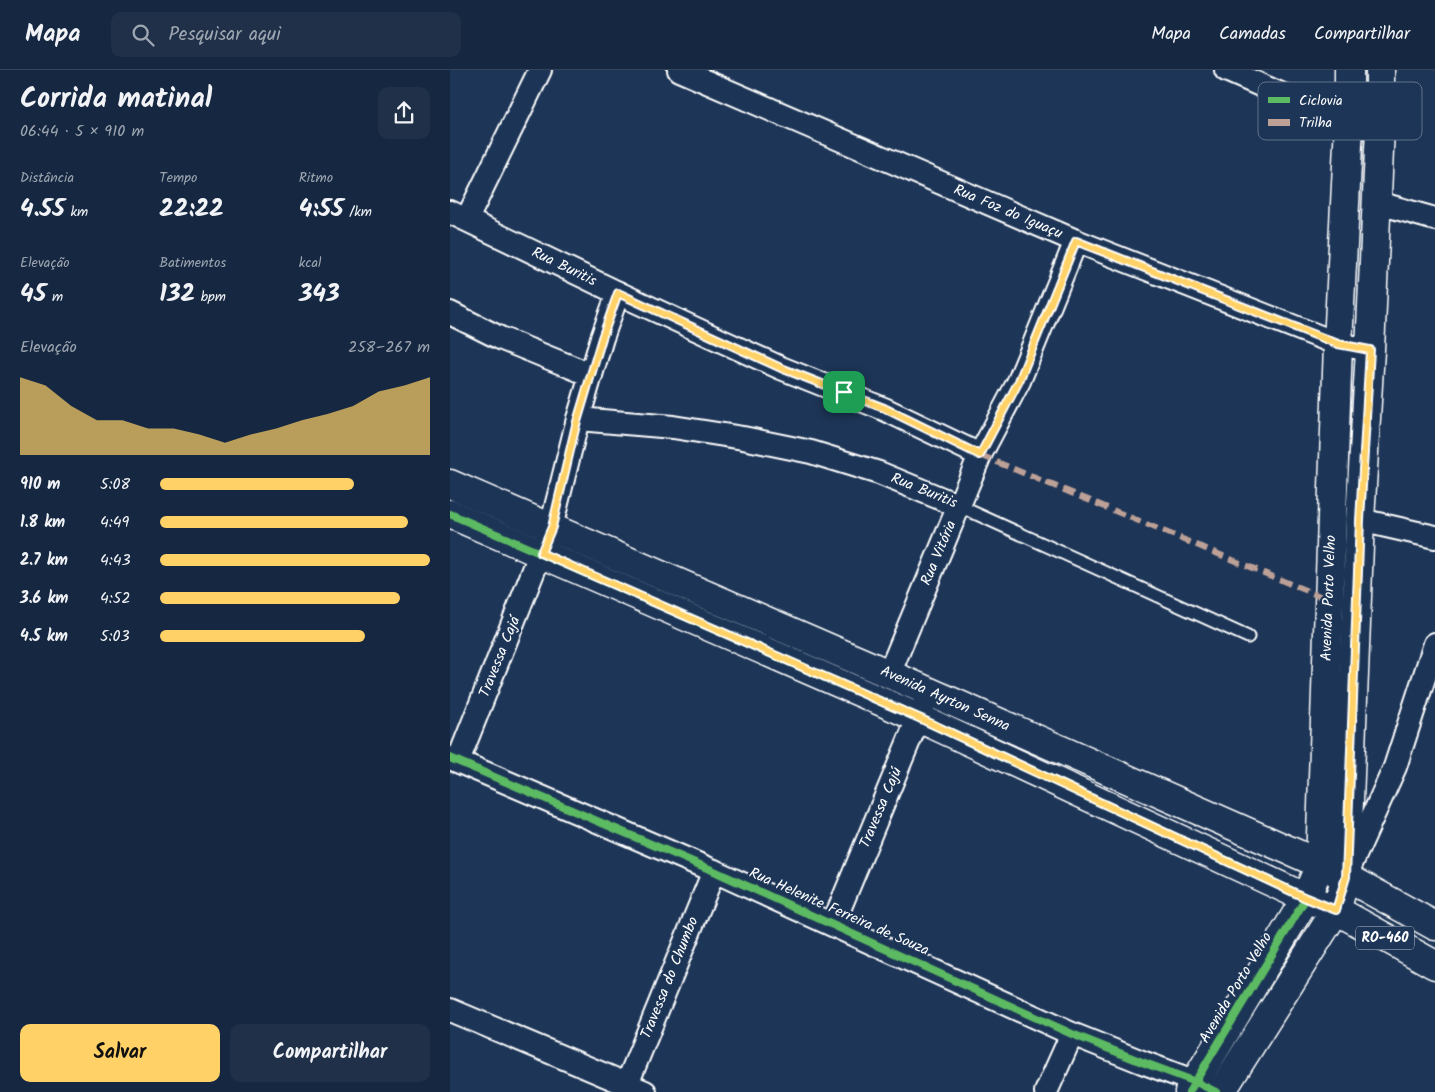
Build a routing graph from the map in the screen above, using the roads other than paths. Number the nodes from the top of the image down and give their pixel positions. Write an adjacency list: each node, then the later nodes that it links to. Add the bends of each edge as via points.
1 (540, 70): 8 (street)
2 (679, 70): 10 (street, Rua Foz do Iguaçu)
3 (1226, 70): 4 (street)
4 (1258, 84)
5 (1348, 140): 13 (street, Avenida Porto Velho)
6 (1379, 140): 7 (street, Avenida Porto Velho)
7 (1375, 202): 9 (street); 14 (street, Avenida Porto Velho)
8 (459, 216): 11 (street, Rua Buritis)
9 (1435, 219)
10 (1076, 241): 13 (street, Rua Foz do Iguaçu); 17 (street, Rua Vitória, via 1019,381)
11 (618, 293): 15 (street, Travessa Cajá); 17 (street, Rua Buritis, via 781,368 884,408)
12 (450, 314): 15 (street)
13 (1338, 344): 14 (street, Rua Foz do Iguaçu); 32 (street, Avenida Porto Velho)
14 (1370, 350): 21 (street, Avenida Porto Velho)
15 (591, 375): 16 (street, Travessa Cajá)
16 (578, 419): 19 (street, Rua Buritis, via 673,427 811,452 879,473); 22 (street, Travessa Cajá)
17 (980, 455): 19 (street, Rua Vitória)
18 (450, 484): 22 (street, Avenida Ayrton Senna / RO-460)
19 (959, 506): 25 (lane, Rua Buritis); 27 (street, Rua Vitória)
20 (450, 514): 24 (street, Avenida Ayrton Senna / RO-460)
21 (1360, 520): 23 (street); 34 (street, Avenida Porto Velho)
22 (552, 527): 24 (street, Travessa Cajá); 27 (street, Avenida Ayrton Senna / RO-460)
23 (1435, 537)
24 (541, 553): 30 (street, Avenida Ayrton Senna / RO-460); 31 (street, Travessa Cajá)
25 (1248, 637)
26 (1435, 644): 28 (street)
27 (889, 674): 29 (street, Avenida Ayrton Senna / RO-460)
28 (1429, 682): 34 (street)
29 (930, 692): 30 (street, Travessa Cajú); 32 (street, Avenida Ayrton Senna / RO-460)
30 (919, 718): 35 (street, Avenida Ayrton Senna / RO-460); 37 (street, Travessa Cajú)
31 (454, 760): 33 (street, Rua Helenite Ferreira de Souza)
32 (1320, 864): 34 (street, Avenida Ayrton Senna / RO-460); 35 (street, Avenida Porto Velho)
33 (714, 871): 37 (street, Rua Helenite Ferreira de Souza); 42 (street, Travessa do Chumbo)
34 (1346, 877): 36 (street, Avenida Porto Velho); 38 (street, Avenida Ayrton Senna / RO-460)
35 (1306, 898): 36 (street, Avenida Ayrton Senna / RO-460); 43 (street, Avenida Porto Velho)
36 (1336, 910): 39 (street, Avenida Ayrton Senna / RO-460); 45 (street, Avenida Porto Velho)
37 (833, 924): 41 (street, Rua Helenite Ferreira de Souza)
38 (1435, 926)
39 (1435, 966)
40 (450, 1010): 42 (street)
41 (1072, 1034): 43 (street, Rua Helenite Ferreira de Souza); 44 (street)
42 (636, 1088)
43 (1200, 1089)
44 (1046, 1092)
45 (1221, 1092)

